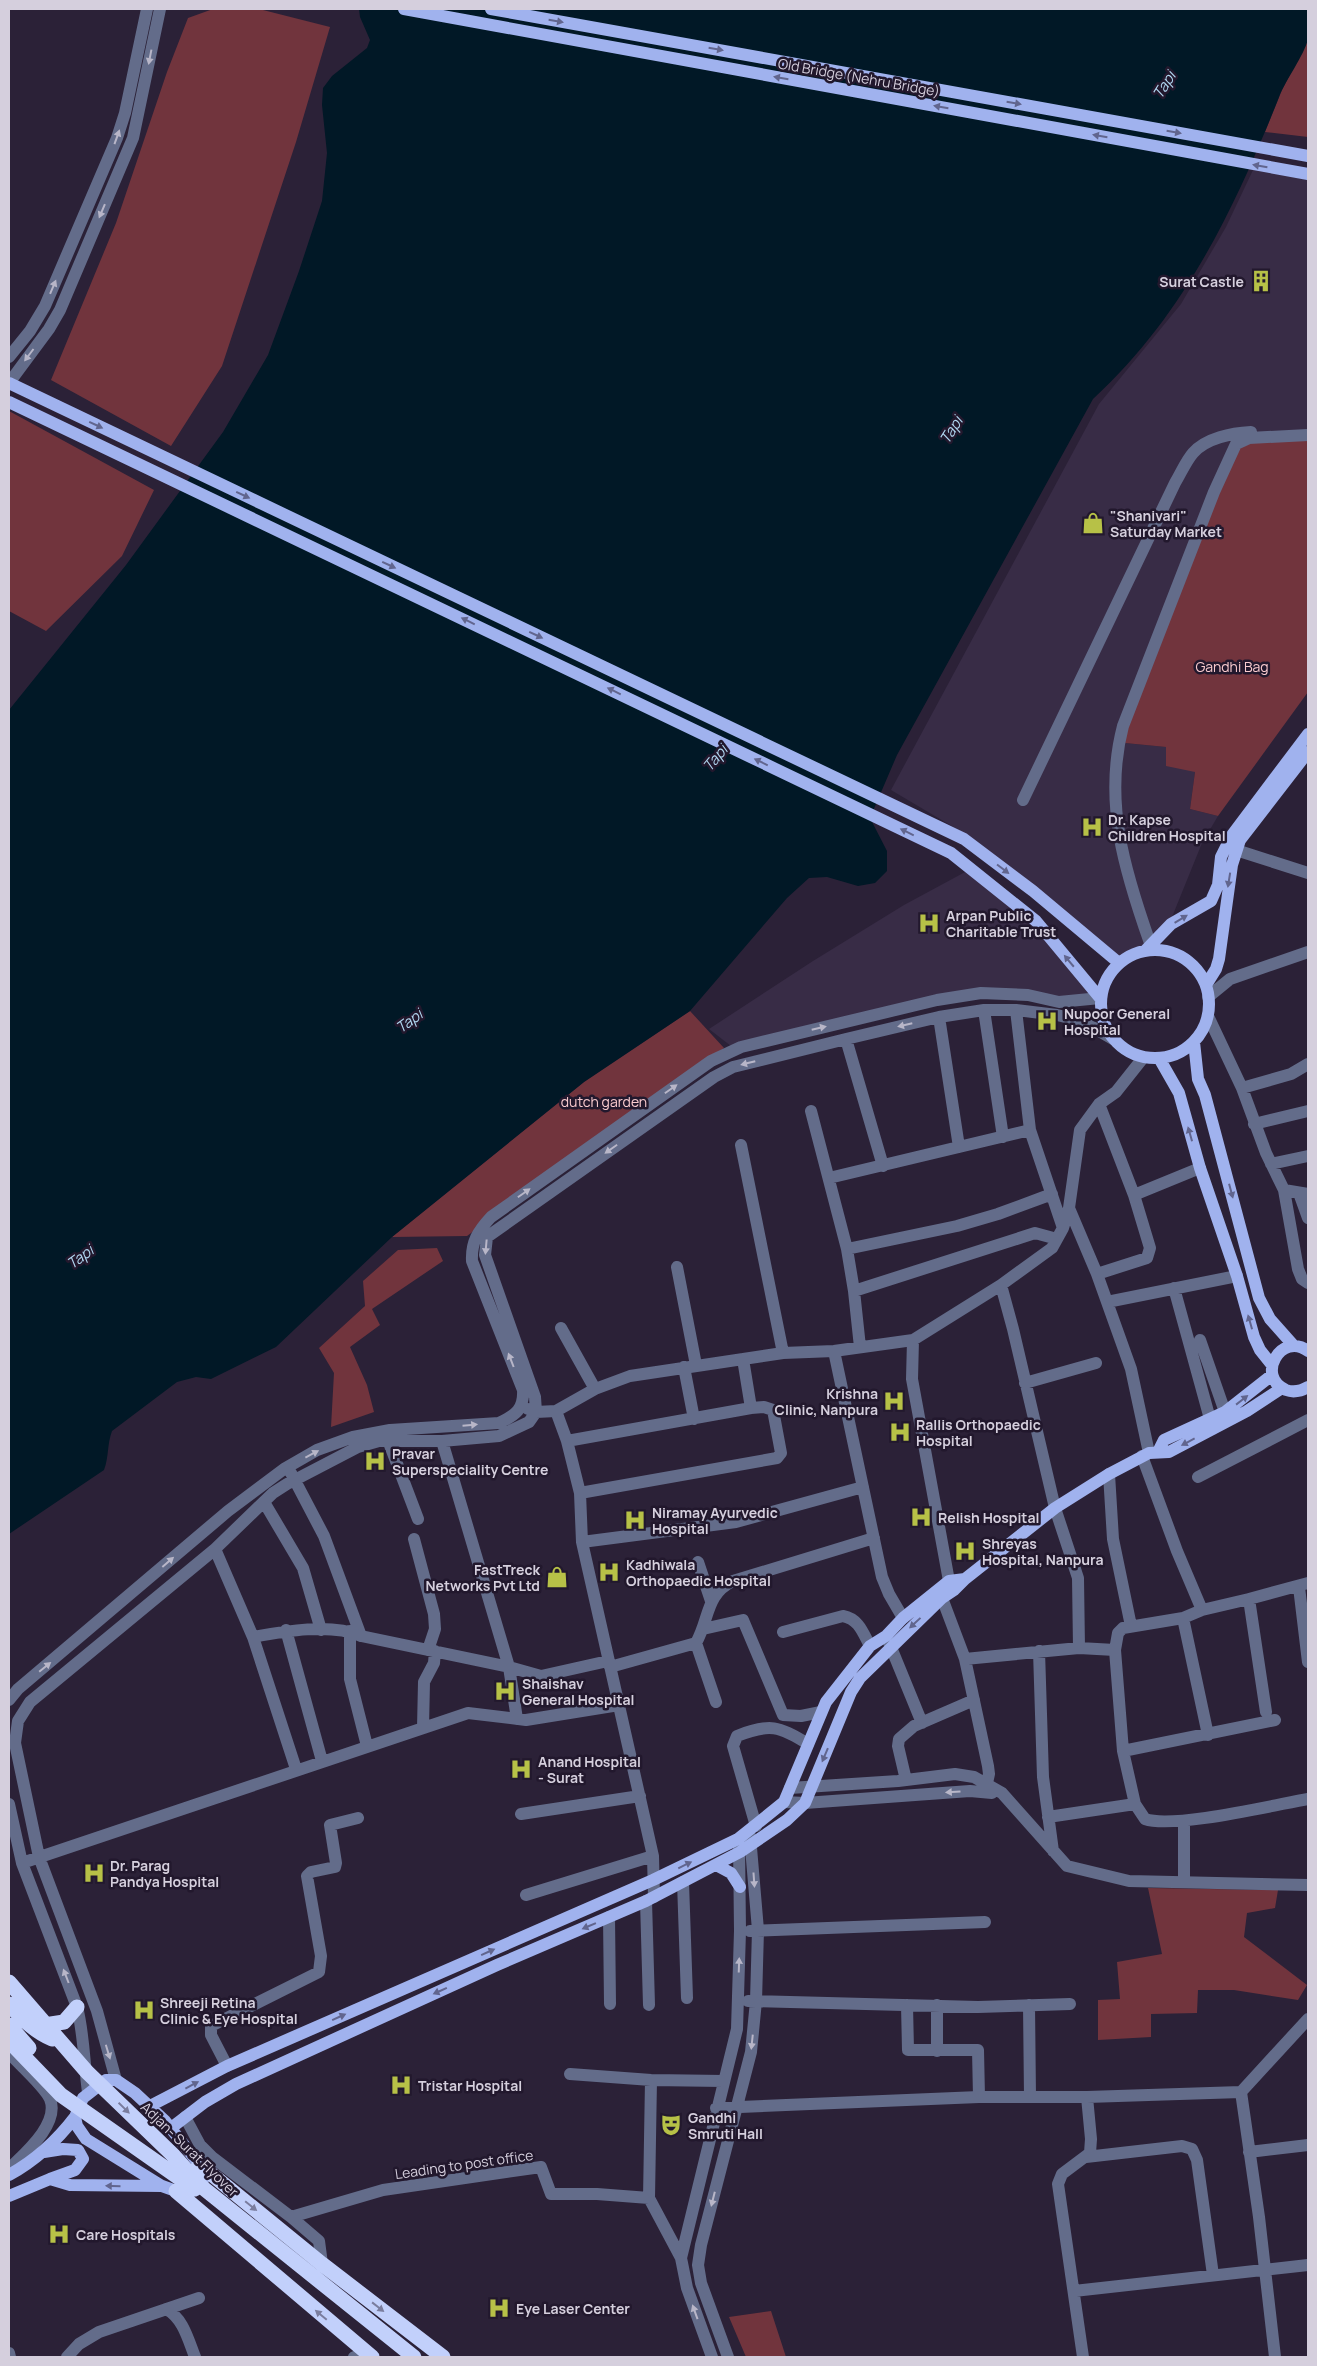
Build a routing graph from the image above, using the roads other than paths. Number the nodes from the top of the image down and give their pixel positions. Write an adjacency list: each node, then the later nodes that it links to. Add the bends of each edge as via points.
1 (150, 9): 6 (street, one-way to 1, via 46,306 117,138); 7 (street, one-way to 7, via 133,138 60,310)
2 (404, 9): 5 (main road, Old Bridge (Nehru Bridge), one-way to 2)
3 (491, 9): 4 (main road, Old Bridge (Nehru Bridge), one-way to 4)
4 (1308, 156)
5 (1308, 174)
6 (9, 357)
7 (9, 383): 18 (main road, one-way to 18, via 964,839)
8 (9, 402): 20 (main road, one-way to 8, via 1036,921 951,853)
9 (1308, 430): 13 (street, via 1245,433 1202,444 1193,453 1175,483)
10 (1308, 435): 16 (street, via 1250,438 1236,444 1210,501 1122,726 1116,751 1116,821)
11 (1308, 734): 16 (main road, one-way to 11, via 1171,924 1210,901 1218,885 1221,857 1232,836)
12 (1308, 752): 14 (main road, via 1240,840)
13 (1023, 800)
14 (1236, 850): 15 (street); 19 (main road, one-way to 19, via 1219,959)
15 (1308, 873)
16 (1147, 947): 18 (main road); 19 (main road, via 1174,954 1193,967)
17 (1308, 952): 19 (street, via 1230,979)
18 (1119, 963): 20 (main road, via 1110,973)
19 (1207, 991): 23 (main road)
20 (1100, 998): 26 (main road, via 1105,1028); 77 (street, one-way to 20, via 522,1390 472,1261 472,1246 478,1230 491,1216 694,1073 741,1047 981,992 1028,995 1059,1002)
21 (984, 1010): 22 (street); 24 (street); 37 (street)
22 (1016, 1010): 26 (street, via 1082,1021); 36 (street)
23 (1208, 1016): 27 (main road); 31 (street)
24 (939, 1017): 25 (street, one-way to 25); 39 (street)
25 (846, 1039): 42 (street); 80 (street, one-way to 80, via 733,1067 719,1074 487,1237 485,1255 535,1398)
26 (1113, 1039): 28 (main road, via 1124,1049)
27 (1194, 1042): 29 (main road, via 1184,1050); 66 (main road, one-way to 66, via 1198,1080 1205,1095 1259,1298 1270,1319)
28 (1143, 1058): 29 (main road); 32 (street, via 1116,1092)
29 (1159, 1058): 43 (main road, one-way to 29, via 1179,1092)
30 (1308, 1064): 31 (street, via 1290,1074)
31 (1242, 1088): 35 (street)
32 (1099, 1104): 48 (street); 49 (street, via 1080,1130)
33 (1308, 1110): 35 (street)
34 (812, 1111): 44 (street)
35 (1254, 1124): 41 (street)
36 (1030, 1130): 37 (street); 47 (street)
37 (1003, 1137): 39 (street)
38 (741, 1145): 68 (street)
39 (959, 1148): 42 (street)
40 (1308, 1156): 41 (street)
41 (1271, 1164): 45 (street)
42 (883, 1166): 44 (street)
43 (1200, 1168): 48 (street); 56 (main road)
44 (829, 1178): 53 (street)
45 (1284, 1190): 46 (street); 57 (street, via 1298,1269 1302,1279)
46 (1304, 1193): 50 (street)
47 (1052, 1194): 51 (street); 53 (street, via 958,1226)
48 (1134, 1195): 55 (street, via 1150,1252 1147,1258)
49 (1069, 1208): 51 (street); 55 (street)
50 (1308, 1218)
51 (1063, 1228): 52 (street)
52 (1057, 1239): 58 (street, via 1052,1248); 60 (street, via 1034,1233)
53 (847, 1249): 60 (street)
54 (677, 1267): 71 (street)
55 (1097, 1274): 61 (street)
56 (1237, 1276): 59 (street); 72 (main road, one-way to 56, via 1257,1344)
57 (1308, 1283)
58 (1001, 1285): 63 (street); 73 (street)
59 (1174, 1288): 61 (street); 83 (street)
60 (854, 1292): 65 (street)
61 (1107, 1302): 88 (street, via 1131,1369)
62 (561, 1328): 75 (street)
63 (913, 1340): 65 (street); 104 (street, via 912,1379)
64 (1200, 1340): 81 (street)
65 (860, 1347): 67 (street)
66 (1304, 1348): 72 (main road, via 1288,1347 1277,1354)
67 (834, 1351): 68 (street); 93 (street)
68 (784, 1353): 69 (street)
69 (743, 1359): 71 (street); 78 (street)
70 (1096, 1363): 73 (street)
71 (690, 1366): 75 (street, via 630,1376); 82 (street)
72 (1272, 1370): 74 (main road); 81 (main road, one-way to 72)
73 (1025, 1383): 96 (street)
74 (1282, 1388): 76 (main road); 88 (main road, one-way to 88, via 1247,1412 1169,1452)
75 (595, 1389): 79 (street)
76 (1307, 1391)
77 (521, 1406): 80 (street); 89 (street, one-way to 77, via 317,1450 353,1437 390,1430 500,1423 515,1415)
78 (751, 1408): 82 (street); 94 (street, via 773,1410 780,1457)
79 (556, 1411): 80 (street); 87 (street)
80 (536, 1412): 86 (street, via 522,1427 499,1436)
81 (1225, 1412): 83 (main road)
82 (694, 1418): 87 (street)
83 (1210, 1419): 88 (main road, via 1164,1440)
84 (1308, 1420): 91 (street)
85 (388, 1440): 86 (street); 92 (street, via 358,1447); 97 (street)
86 (442, 1441): 129 (street)
87 (567, 1441): 94 (street)
88 (1150, 1454): 90 (main road); 109 (street, via 1177,1551)
89 (288, 1467): 92 (street); 130 (street, one-way to 89, via 228,1510)
90 (1109, 1474): 96 (main road); 112 (street, via 1113,1539)
91 (1198, 1477)
92 (295, 1479): 95 (street); 117 (street, via 324,1536)
93 (863, 1487): 98 (street); 100 (street, via 736,1522)
94 (580, 1493): 100 (street)
95 (264, 1502): 101 (street); 115 (street, via 303,1568)
96 (1055, 1508): 103 (main road); 122 (street, via 1078,1578)
97 (418, 1519)
98 (874, 1538): 108 (street, via 733,1581 723,1586); 110 (street, via 888,1594)
99 (414, 1539): 124 (street, via 434,1614)
100 (582, 1542): 128 (street)
101 (216, 1549): 118 (street); 166 (street, via 37,1695 23,1711 15,1743)
102 (698, 1562): 108 (street)
103 (965, 1579): 104 (main road); 106 (main road)
104 (949, 1581): 106 (street); 110 (main road)
105 (1304, 1585): 107 (street); 127 (street)
106 (942, 1598): 119 (main road, one-way to 119); 126 (street)
107 (1249, 1599): 109 (street); 140 (street, via 1270,1716)
108 (711, 1601): 113 (street)
109 (1202, 1610): 111 (street)
110 (903, 1618): 119 (main road)
111 (1183, 1618): 112 (street); 140 (street)
112 (1131, 1626): 123 (street, via 1122,1628 1118,1633)
113 (703, 1629): 120 (street); 135 (street, via 743,1620 779,1708 783,1715)
114 (286, 1630): 115 (street); 118 (street); 144 (street)
115 (321, 1630): 117 (street)
116 (784, 1632): 121 (street, via 843,1616 858,1623)
117 (355, 1633): 124 (street); 142 (street, via 350,1679)
118 (253, 1637): 145 (street)
119 (888, 1641): 121 (main road); 137 (street); 148 (main road, one-way to 148, via 851,1692)
120 (696, 1643): 128 (street); 132 (street)
121 (870, 1646): 134 (main road, via 834,1690)
122 (1080, 1648): 123 (street); 125 (street)
123 (1115, 1650): 143 (street)
124 (432, 1651): 129 (street); 138 (street, via 434,1663 423,1686)
125 (1039, 1651): 126 (street); 157 (street, via 1042,1762)
126 (965, 1659): 131 (street)
127 (1308, 1662)
128 (609, 1664): 129 (street, via 541,1676); 133 (street)
129 (509, 1667): 136 (street)
130 (9, 1700)
131 (974, 1700): 137 (street); 149 (street, via 988,1766)
132 (716, 1702)
133 (620, 1706): 136 (street); 150 (street)
134 (821, 1712): 135 (street); 141 (main road)
135 (788, 1716): 139 (street)
136 (517, 1719): 138 (street, via 468,1713)
137 (922, 1723): 146 (street, via 899,1739)
138 (423, 1728): 142 (street)
139 (783, 1728): 141 (street); 160 (street, via 748,1731 737,1736 733,1746)
140 (1208, 1735): 143 (street)
141 (808, 1744): 147 (main road)
142 (367, 1746): 144 (street)
143 (1123, 1751): 155 (street)
144 (322, 1761): 145 (street)
145 (296, 1769): 166 (street)
146 (906, 1780): 148 (street); 149 (street, via 955,1774 974,1777)
147 (790, 1788): 148 (street); 152 (main road)
148 (812, 1788): 153 (main road)
149 (986, 1788): 153 (street, one-way to 153); 163 (street, via 1002,1793)
150 (640, 1796): 156 (street); 165 (street)
151 (1308, 1799): 159 (street)
152 (784, 1802): 153 (street); 160 (main road)
153 (805, 1803): 162 (main road, via 788,1820)
154 (9, 1804): 167 (street)
155 (1135, 1804): 157 (street); 159 (street, via 1145,1819)
156 (521, 1814)
157 (1048, 1817): 163 (street)
158 (358, 1818): 198 (street, via 330,1825 335,1867 311,1872 307,1876 321,1956 318,1972 212,2026 212,2035)
159 (1184, 1821): 171 (street)
160 (753, 1829): 161 (main road); 162 (street)
161 (738, 1839): 164 (street); 169 (main road, one-way to 161)
162 (752, 1844): 164 (main road); 178 (street, one-way to 178)
163 (1053, 1851): 171 (street, via 1066,1866 1130,1881)
164 (740, 1852): 168 (main road); 173 (street)
165 (653, 1856): 169 (street); 174 (street)
166 (39, 1857): 167 (street); 200 (street, one-way to 200, via 97,2011)
167 (22, 1863): 191 (street, one-way to 167)
168 (716, 1865): 170 (main road); 173 (main road, via 731,1873)
169 (653, 1880): 175 (street); 198 (main road, one-way to 169)
170 (683, 1882): 175 (main road); 181 (street)
171 (1184, 1882): 172 (street)
172 (1308, 1885)
173 (740, 1887): 179 (street)
174 (526, 1895)
175 (650, 1899): 176 (main road); 187 (street)
176 (608, 1918): 185 (street); 212 (main road, one-way to 212, via 236,2084)
177 (985, 1922): 178 (street)
178 (758, 1930): 179 (street); 183 (street)
179 (740, 1931): 182 (street, one-way to 179)
180 (9, 1982): 240 (highway, Adjan- Surat Flyover, one-way to 240, via 87,2072 202,2187)
181 (687, 1998)
182 (738, 2000): 183 (street); 202 (street, via 737,2029)
183 (756, 2001): 188 (street); 209 (street, one-way to 209, via 751,2052)
184 (9, 2004): 193 (highway)
185 (610, 2004)
186 (1070, 2004): 189 (street)
187 (649, 2005)
188 (908, 2005): 190 (street); 195 (street, via 908,2050)
189 (1029, 2005): 190 (street); 206 (street)
190 (937, 2006): 195 (street)
191 (77, 2007): 193 (highway, via 64,2022 55,2025); 196 (street)
192 (1308, 2019): 203 (street)
193 (16, 2023): 196 (highway); 204 (highway, via 57,2080)
194 (9, 2041): 239 (highway, Adjan- Surat Flyover, via 60,2095 197,2191)
195 (937, 2051): 205 (street, via 978,2050)
196 (83, 2052): 200 (highway); 204 (street)
197 (9, 2053): 219 (street, via 47,2094 52,2109 40,2137)
198 (227, 2066): 208 (main road, one-way to 198)
199 (570, 2074): 201 (street)
200 (111, 2080): 204 (main road); 208 (main road, via 135,2093)
201 (651, 2080): 202 (street); 224 (street)
202 (724, 2081): 210 (street)
203 (1241, 2092): 207 (street); 216 (street)
204 (86, 2095): 211 (main road)
205 (979, 2097): 206 (street); 209 (street)
206 (1030, 2097): 207 (street)
207 (1087, 2097): 217 (street, via 1091,2148)
208 (148, 2107): 213 (main road)
209 (736, 2107): 210 (street); 243 (street, one-way to 243, via 698,2265 706,2300)
210 (716, 2108): 226 (street)
211 (75, 2117): 215 (main road, via 59,2139); 222 (main road, via 86,2139)
212 (186, 2117): 213 (main road); 225 (street, via 193,2134 206,2151)
213 (171, 2128): 218 (main road)
214 (1308, 2145): 216 (street)
215 (44, 2152): 220 (main road); 221 (main road, via 78,2150 83,2159 75,2170)
216 (1250, 2152): 229 (street)
217 (1086, 2157): 230 (street, via 1182,2146 1192,2149 1197,2160); 231 (street, via 1062,2174 1058,2184)
218 (199, 2164): 222 (main road, via 203,2180 187,2192); 227 (highway, one-way to 227)
219 (9, 2169)
220 (9, 2175)
221 (50, 2179): 222 (main road, one-way to 221, via 70,2185); 223 (main road)
222 (169, 2189): 235 (highway, one-way to 222)
223 (9, 2196)
224 (649, 2198): 225 (street, Leading to post office, via 551,2194 541,2167 383,2190); 226 (street)
225 (291, 2218): 227 (street, via 318,2241)
226 (681, 2258): 242 (street, one-way to 226, via 686,2288)
227 (322, 2264): 241 (highway, one-way to 241)
228 (1308, 2265): 229 (street)
229 (1265, 2271): 230 (street); 245 (street)
230 (1213, 2275): 231 (street)
231 (1074, 2291): 244 (street)
232 (199, 2298): 233 (street)
233 (166, 2309): 237 (street, via 99,2332 79,2344); 238 (street, via 180,2321)
234 (9, 2353): 236 (street)
235 (365, 2356)
236 (10, 2357)
237 (67, 2357)
238 (195, 2357)
239 (406, 2357)
240 (414, 2357)
241 (443, 2357)
242 (712, 2357)
243 (728, 2357)
244 (1083, 2357)
245 (1275, 2357)

